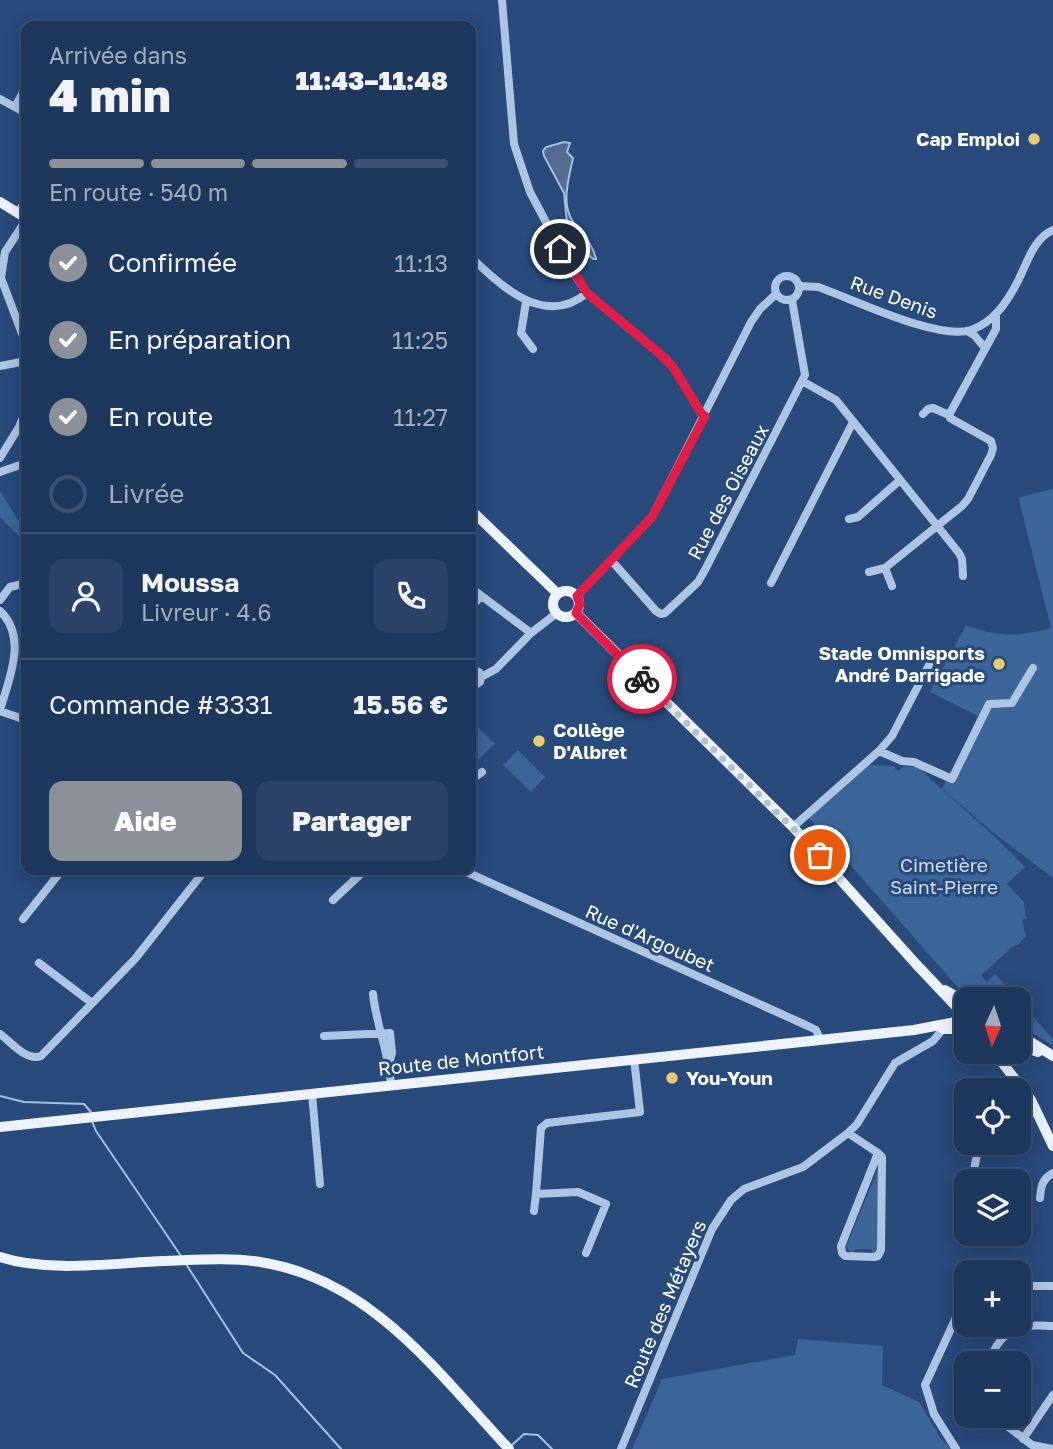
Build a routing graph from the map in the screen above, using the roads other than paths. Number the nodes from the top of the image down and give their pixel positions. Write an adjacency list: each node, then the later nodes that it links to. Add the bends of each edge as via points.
1 (502, 0): 13 (street, via 518,162 539,210)
2 (21, 96): 4 (street)
3 (0, 99): 4 (street)
4 (15, 107): 5 (street)
5 (21, 110)
6 (0, 201): 7 (main road)
7 (21, 216)
8 (21, 221): 11 (street, via 5,252)
9 (1053, 230): 17 (street, via 1040,237)
10 (476, 262): 16 (street)
11 (1, 278): 18 (street)
12 (800, 286): 14 (street, via 791,276 781,277 775,284); 15 (street); 19 (street, Rue Denis, via 818,287 936,330)
13 (587, 293): 16 (street, via 550,306); 27 (street, via 666,359)
14 (776, 294): 15 (street); 27 (street, via 751,322)
15 (792, 300): 24 (street, Rue des Oiseaux, via 805,369)
16 (526, 302): 21 (street, via 521,333)
17 (996, 314): 19 (street); 20 (street, via 996,329)
18 (21, 328)
19 (967, 331): 20 (street)
20 (985, 348): 26 (street)
21 (533, 349)
22 (21, 362): 23 (street)
23 (0, 366)
24 (802, 381): 29 (street, via 836,400); 37 (street, Rue des Oiseaux, via 698,582 665,613 656,611)
25 (923, 414): 26 (street, via 933,408)
26 (949, 415): 36 (street, via 991,441 993,448 968,499)
27 (705, 416): 37 (street, via 652,517)
28 (21, 422): 30 (street)
29 (853, 422): 33 (street); 41 (street)
30 (0, 458)
31 (21, 465): 32 (street)
32 (0, 472)
33 (899, 481): 35 (street, via 858,517); 36 (street)
34 (476, 515): 45 (main road)
35 (849, 519)
36 (936, 526): 38 (street); 40 (street, via 962,559)
37 (611, 560): 46 (street)
38 (885, 568): 39 (street); 43 (street)
39 (869, 572)
40 (963, 576)
41 (771, 583)
42 (21, 584): 48 (street, via 10,587)
43 (892, 586)
44 (476, 593): 47 (street)
45 (558, 594): 46 (main road, via 568,591); 51 (main road, via 553,604)
46 (577, 596): 52 (main road)
47 (480, 597): 49 (street); 53 (street)
48 (0, 600)
49 (476, 601)
50 (0, 611): 58 (street, via 11,625 16,647)
51 (557, 613): 52 (main road, via 567,617); 53 (street)
52 (576, 613): 65 (main road)
53 (531, 633): 57 (street, via 496,669)
54 (929, 665): 62 (street)
55 (1033, 668): 62 (street, via 1012,703 989,704 952,779)
56 (476, 670): 57 (street)
57 (481, 677): 59 (street)
58 (4, 679): 60 (street)
59 (476, 685)
60 (0, 711): 61 (street)
61 (21, 718)
62 (880, 751): 65 (street)
63 (482, 772): 64 (street)
64 (476, 776)
65 (793, 828): 73 (main road)
66 (58, 875): 71 (street)
67 (201, 875): 76 (street, via 135,959)
68 (360, 875): 70 (street)
69 (474, 875): 85 (street, Rue d'Argoubet, via 808,1026)
70 (333, 900)
71 (23, 919)
72 (39, 963): 76 (street)
73 (937, 986): 75 (main road); 77 (main road)
74 (373, 994): 82 (street)
75 (954, 995)
76 (92, 1003): 83 (street, via 41,1056 29,1057)
77 (954, 1005)
78 (954, 1021): 79 (main road, Route de Montfort)
79 (925, 1029): 80 (main road, Route de Montfort); 85 (main road, Route de Montfort)
80 (943, 1029): 81 (main road, Route de Montfort); 96 (street, Route des Métayers, via 933,1041 895,1063)
81 (954, 1029)
82 (382, 1033): 84 (street); 92 (street)
83 (0, 1034)
84 (324, 1036)
85 (820, 1040): 89 (main road, Route de Montfort)
86 (1031, 1043): 88 (main road)
87 (1031, 1049): 88 (main road)
88 (1053, 1057)
89 (634, 1059): 92 (main road, Route de Montfort); 101 (street, via 640,1112 547,1123 541,1128)
90 (1006, 1065): 91 (main road)
91 (1016, 1078)
92 (391, 1085): 93 (main road, Route de Montfort)
93 (312, 1094): 95 (main road, Route de Montfort); 100 (street)
94 (1031, 1100): 97 (main road)
95 (0, 1127)
96 (848, 1133): 98 (street); 115 (street, Route des Métayers, via 803,1167 752,1185 732,1200 712,1229)
97 (1053, 1146)
98 (878, 1153): 98 (street, via 883,1160 881,1253 845,1256 841,1246)
99 (1053, 1173): 102 (street, via 1045,1178)
100 (320, 1184)
101 (536, 1194): 103 (street); 104 (street, via 578,1192 606,1204)
102 (1040, 1198)
103 (534, 1211)
104 (586, 1253)
105 (0, 1257): 114 (main road, via 48,1265 245,1260 312,1276 348,1293 392,1326)
106 (1031, 1286): 107 (street)
107 (1053, 1286)
108 (954, 1322): 116 (street, via 925,1385 934,1414)
109 (1053, 1326): 110 (street, via 1019,1328)
110 (993, 1351)
111 (1053, 1395): 113 (street)
112 (1009, 1428): 113 (street)
113 (1023, 1439): 117 (street, via 1038,1448)
114 (505, 1445)
115 (621, 1449)
116 (956, 1449)
117 (1053, 1449)

